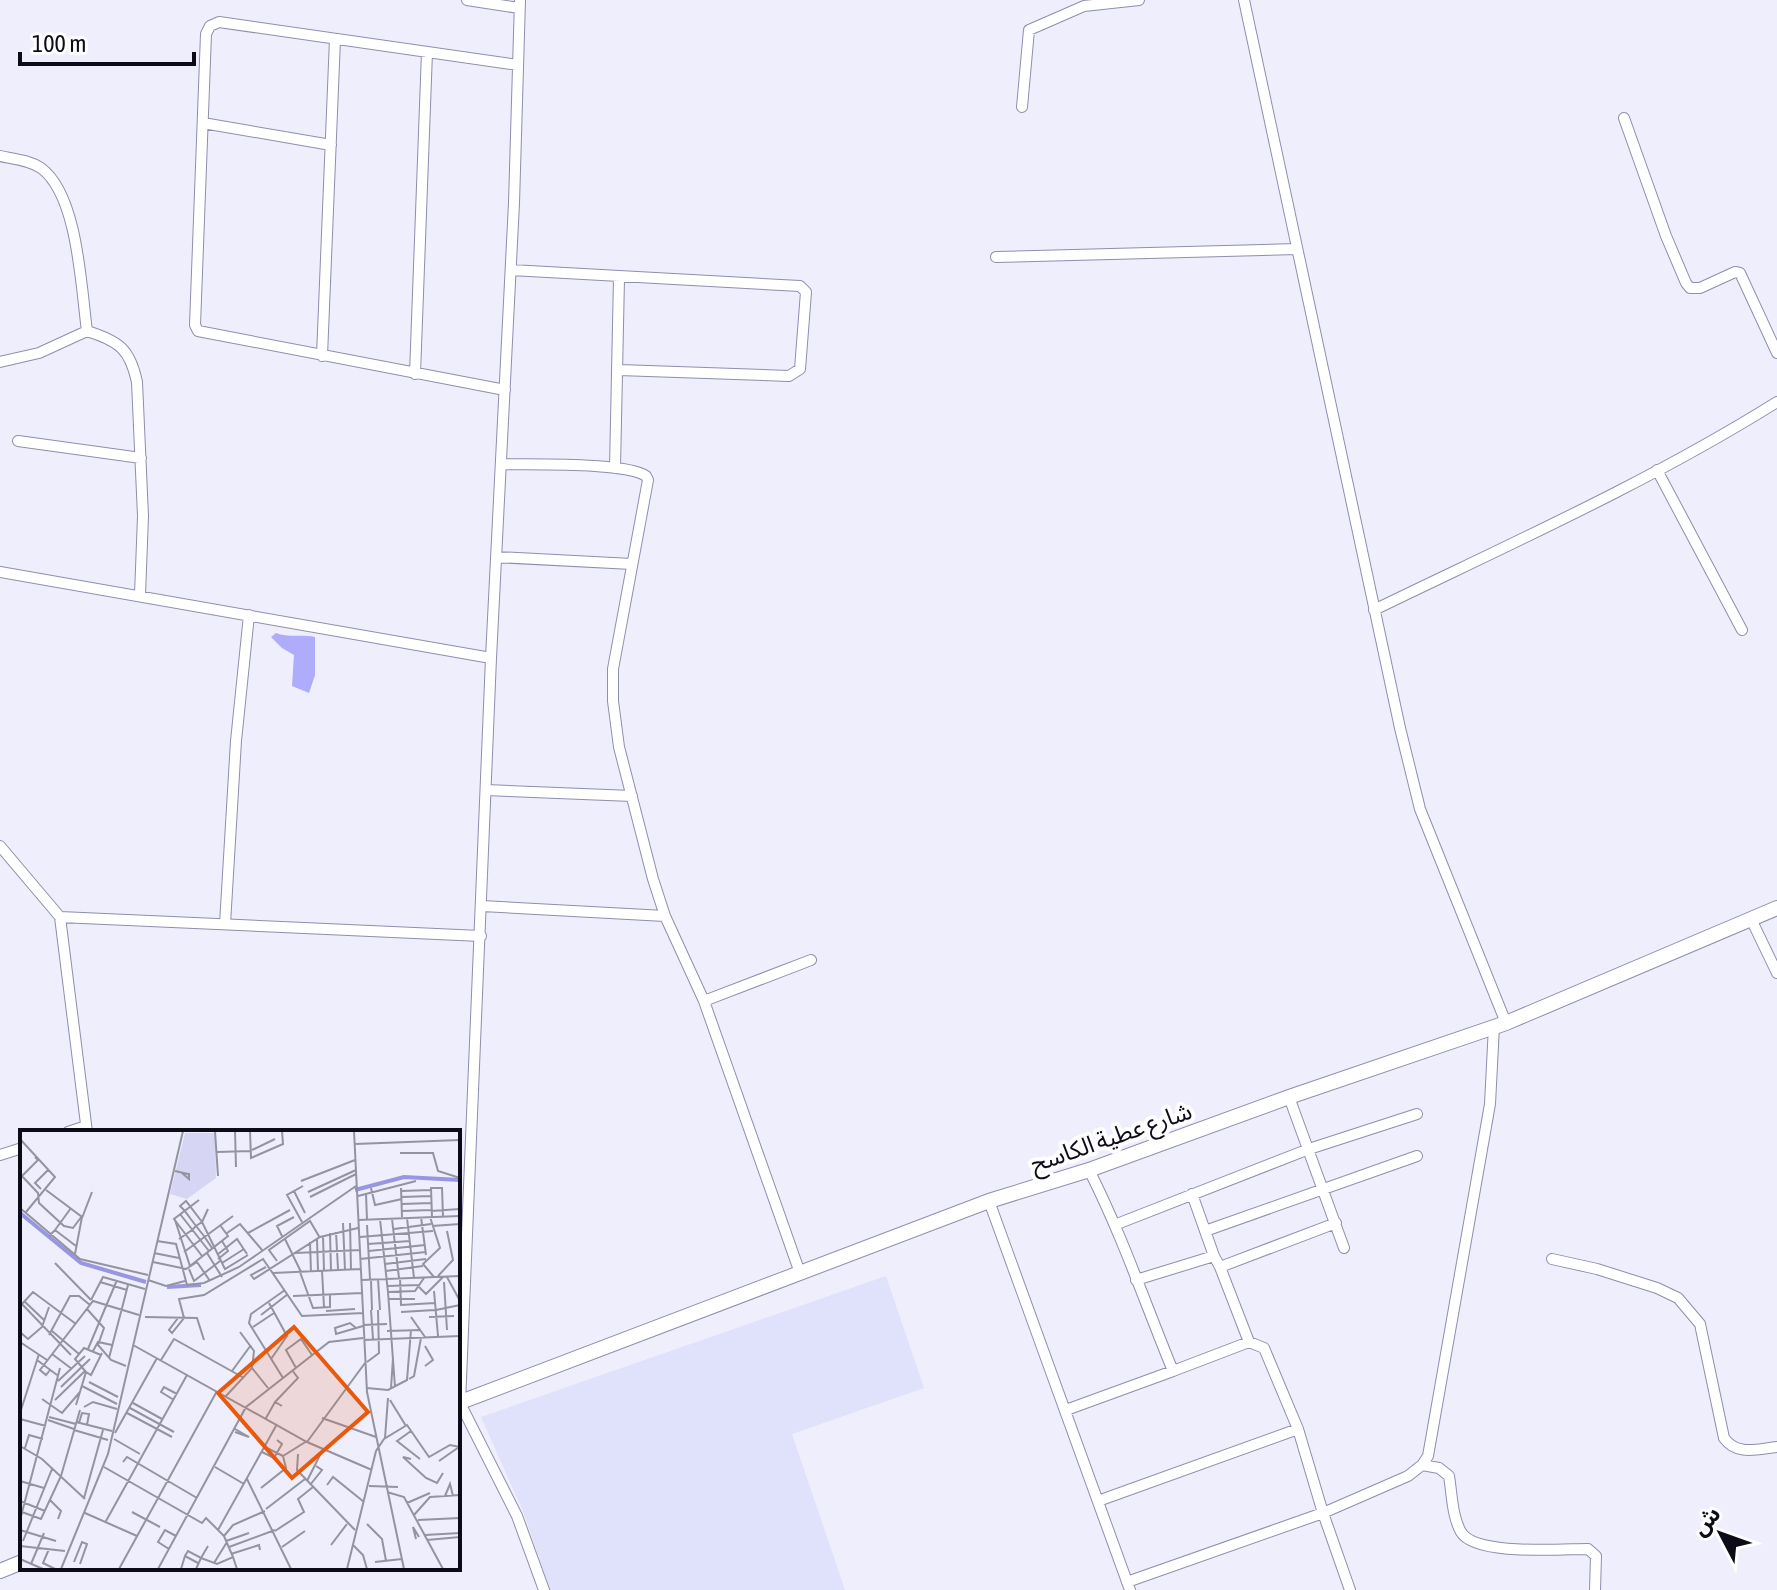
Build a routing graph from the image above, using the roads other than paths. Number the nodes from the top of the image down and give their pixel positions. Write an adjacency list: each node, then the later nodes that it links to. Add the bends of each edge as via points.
1 (467, 0): 4 (street)
2 (1139, 0): 8 (street, via 1084,6 1029,30)
3 (1244, 0): 13 (street)
4 (520, 4): 7 (street)
5 (335, 39): 6 (street); 10 (street, via 213,24 206,34); 11 (street)
6 (427, 52): 7 (street); 22 (street)
7 (518, 65): 15 (street)
8 (1022, 107)
9 (1624, 118): 18 (street, via 1686,283 1700,288 1740,273)
10 (203, 123): 11 (street); 19 (street, via 196,328 204,334)
11 (331, 145): 19 (street)
12 (0, 156): 17 (street, via 41,168 70,211)
13 (1296, 249): 14 (street); 34 (street)
14 (996, 257)
15 (511, 270): 16 (street); 23 (street)
16 (619, 278): 21 (street); 21 (street, via 800,286 807,300 800,369 795,374)
17 (87, 331): 20 (street, via 39,353); 26 (street, via 115,342 133,361)
18 (1777, 353)
19 (322, 356): 22 (street)
20 (0, 362)
21 (619, 370): 28 (street)
22 (415, 374): 23 (street)
23 (505, 390): 27 (street)
24 (1777, 402): 29 (street)
25 (18, 441): 26 (street)
26 (141, 458): 33 (street)
27 (501, 464): 28 (street); 30 (street)
28 (615, 468): 31 (street, via 637,471 648,480)
29 (1657, 470): 34 (street); 36 (street)
30 (496, 557): 31 (street); 37 (street)
31 (632, 564): 39 (street, via 613,669 613,701)
32 (0, 572): 33 (street)
33 (140, 595): 35 (street)
34 (1374, 610): 51 (street, via 1420,809)
35 (249, 615): 37 (street); 46 (street)
36 (1742, 630)
37 (491, 658): 38 (street)
38 (486, 790): 39 (street); 41 (street)
39 (632, 796): 43 (street)
40 (0, 846): 44 (street)
41 (482, 906): 43 (street); 47 (street)
42 (1777, 908): 45 (street, شارع عطية الكاسح)
43 (665, 916): 50 (street)
44 (60, 917): 46 (street); 54 (street)
45 (1751, 919): 49 (street); 51 (street, شارع عطية الكاسح)
46 (225, 924): 47 (street)
47 (481, 936): 74 (street)
48 (811, 960): 50 (street)
49 (1777, 973)
50 (704, 1001): 70 (street)
51 (1500, 1025): 52 (street, شارع عطية الكاسح); 80 (street, via 1428,1456)
52 (1289, 1097): 56 (street); 59 (street, شارع عطية الكاسح)
53 (1417, 1114): 56 (street)
54 (87, 1129)
55 (20, 1149): 57 (street)
56 (1309, 1149): 60 (street); 61 (street)
57 (0, 1155)
58 (1417, 1156): 60 (street)
59 (1089, 1170): 62 (street, شارع عطية الكاسح); 64 (street)
60 (1323, 1189): 63 (street); 65 (street)
61 (1192, 1194): 64 (street); 65 (street)
62 (989, 1201): 70 (street, شارع عطية الكاسح); 77 (street)
63 (1336, 1223): 66 (street); 69 (street)
64 (1117, 1224): 71 (street)
65 (1205, 1231): 67 (street)
66 (1344, 1248)
67 (1214, 1256): 69 (street); 71 (street)
68 (1552, 1259): 79 (street, via 1678,1298 1700,1324 1724,1438 1737,1450)
69 (1220, 1267): 72 (street)
70 (800, 1273): 75 (street, شارع عطية الكاسح)
71 (1136, 1280): 73 (street)
72 (1249, 1342): 73 (street); 78 (street, via 1264,1348)
73 (1173, 1371): 77 (street)
74 (460, 1382)
75 (460, 1403)
76 (460, 1405): 86 (street, via 517,1516)
77 (1066, 1410): 81 (street)
78 (1298, 1429): 81 (street); 82 (street)
79 (1777, 1447)
80 (1422, 1465): 82 (street); 88 (street, via 1449,1476 1456,1521 1467,1539 1484,1546 1588,1549 1596,1556)
81 (1098, 1501): 85 (street)
82 (1323, 1513): 85 (street); 87 (street)
83 (20, 1563): 84 (street)
84 (0, 1571)
85 (1128, 1586)
86 (544, 1590)
87 (1350, 1590)
88 (1595, 1590)

